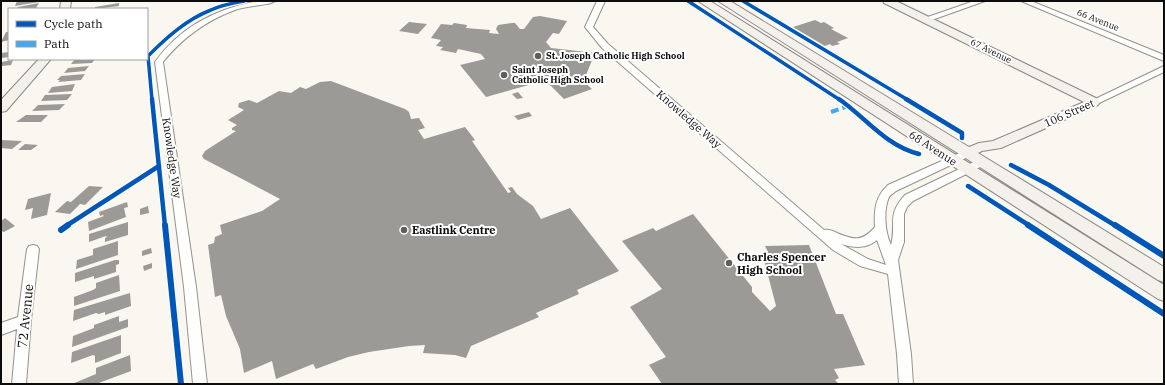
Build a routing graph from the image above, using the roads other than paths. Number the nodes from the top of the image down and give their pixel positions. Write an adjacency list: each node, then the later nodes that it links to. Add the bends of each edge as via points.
1 (271, 1): 28 (street, Knowledge Way, via 232,9 212,19 189,32 166,52 159,62 190,287)
2 (600, 1): 19 (street, Knowledge Way, via 589,27 593,34)
3 (703, 1): 16 (main road, 68 Avenue)
4 (723, 1): 15 (main road, 68 Avenue)
5 (888, 1): 8 (main road, 67 Avenue)
6 (980, 1): 8 (street)
7 (1025, 1): 9 (street, 66 Avenue)
8 (926, 20): 12 (main road, 67 Avenue)
9 (1164, 58)
10 (44, 60): 13 (main road)
11 (1164, 69): 12 (street, 106 Street)
12 (1094, 102): 14 (main road, 106 Street)
13 (1, 108)
14 (996, 146): 15 (main road, via 979,148); 17 (main road, 106 Street, via 994,156)
15 (968, 153): 16 (street); 17 (main road, 68 Avenue)
16 (951, 160): 18 (main road, 68 Avenue); 20 (street, via 892,188 884,195 880,216)
17 (982, 162): 18 (street); 23 (main road, 68 Avenue)
18 (967, 170): 22 (street, via 909,198 901,206 897,214 898,241); 24 (main road, 68 Avenue)
19 (814, 227): 20 (street, Knowledge Way, via 844,241 863,243 870,240); 22 (street, Knowledge Way, via 859,261 872,266)
20 (881, 228): 22 (street, via 882,238)
21 (33, 249): 25 (street, 72 Avenue)
22 (893, 266): 29 (street)
23 (1164, 275)
24 (1164, 294)
25 (24, 320): 26 (street); 27 (street, 72 Avenue)
26 (1, 329)
27 (19, 384)
28 (200, 384)
29 (906, 384)

